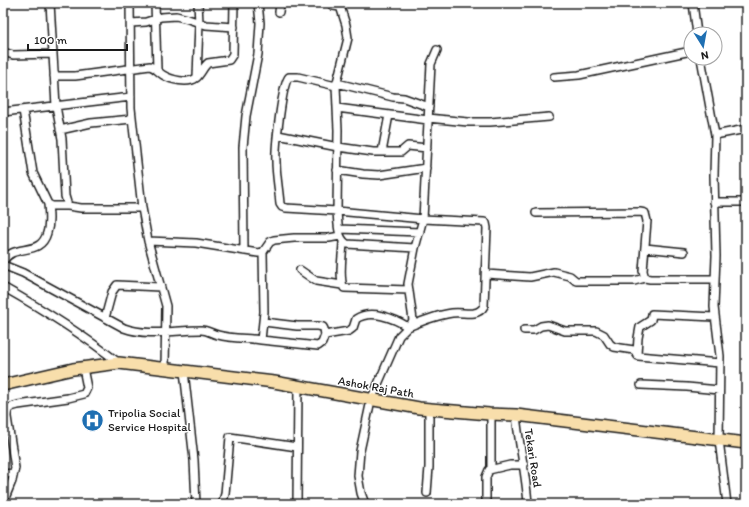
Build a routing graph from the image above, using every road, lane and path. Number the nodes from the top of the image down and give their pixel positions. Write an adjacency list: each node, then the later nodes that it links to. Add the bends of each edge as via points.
1 (50, 3): 20 (street)
2 (130, 3): 13 (street)
3 (155, 3): 12 (street)
4 (198, 3): 14 (street)
5 (234, 3): 16 (street)
6 (258, 3): 60 (street, via 258,54 246,116 244,147)
7 (280, 3): 11 (street)
8 (330, 3): 10 (street, via 333,6)
9 (693, 3): 15 (street)
10 (339, 5): 27 (street, via 348,38)
11 (279, 12)
12 (155, 18): 13 (street, via 146,22); 14 (street, via 182,17); 22 (street)
13 (131, 23): 23 (street)
14 (199, 23): 16 (street); 26 (street)
15 (696, 26)
16 (234, 27): 26 (street, via 231,57 224,61 208,63)
17 (437, 50): 30 (street, via 431,64)
18 (3, 52): 20 (street, via 13,55)
19 (683, 52): 25 (street, via 579,75)
20 (52, 54): 24 (street)
21 (703, 66): 40 (street)
22 (157, 69): 23 (street, via 150,66); 26 (street, via 164,76 181,81 192,81)
23 (131, 70): 24 (street); 28 (street)
24 (54, 76): 29 (street)
25 (554, 77)
26 (197, 78)
27 (336, 84): 30 (street, via 404,98); 31 (street); 41 (street, via 289,77 282,98)
28 (131, 97): 29 (street); 36 (street)
29 (56, 106): 32 (street); 39 (street)
30 (429, 107): 37 (street)
31 (337, 108): 34 (street); 42 (street)
32 (23, 110): 33 (street); 49 (street, via 33,173)
33 (3, 112)
34 (389, 115): 37 (street); 44 (street)
35 (549, 117): 37 (street, via 490,122)
36 (132, 119): 39 (street, via 90,123); 51 (street)
37 (428, 119): 43 (street)
38 (746, 129): 40 (street)
39 (60, 130): 50 (street)
40 (716, 135): 47 (street)
41 (278, 136): 42 (street); 52 (street, via 276,161 282,207)
42 (338, 147): 44 (street); 46 (street)
43 (427, 148): 44 (street, via 408,146 401,152); 45 (street)
44 (382, 152)
45 (426, 168): 46 (street, via 379,175); 54 (street)
46 (337, 170): 52 (street)
47 (714, 202): 48 (street); 68 (street)
48 (746, 202)
49 (48, 204): 50 (street); 63 (street, via 48,232 44,241 37,247 8,254)
50 (68, 206): 51 (street, via 89,209)
51 (142, 208): 57 (street)
52 (337, 211): 54 (street); 56 (street)
53 (536, 213): 59 (street, via 645,213 647,221)
54 (423, 219): 55 (street); 66 (street, via 486,223)
55 (420, 232): 56 (street); 58 (street)
56 (341, 236): 58 (street, via 347,244); 61 (street, via 274,240); 69 (street)
57 (148, 241): 60 (street, via 196,243); 71 (street)
58 (415, 248): 72 (street)
59 (644, 248): 62 (street); 67 (street)
60 (244, 251): 61 (street)
61 (263, 252): 75 (street)
62 (684, 252)
63 (3, 262)
64 (3, 265): 74 (street, via 23,273)
65 (300, 270): 69 (street, via 316,281)
66 (486, 274): 67 (street, via 530,277 554,272 570,276 576,281 634,281); 76 (street, via 482,309 473,313 435,317)
67 (645, 278): 68 (street)
68 (715, 279): 73 (street)
69 (342, 285): 72 (street, via 351,289)
70 (3, 287): 82 (street, via 51,314)
71 (160, 287): 74 (street, via 117,285 112,292); 78 (street, via 166,306)
72 (409, 290): 76 (street, via 413,320)
73 (714, 317): 81 (street, via 652,314 651,320 640,327); 83 (street)
74 (105, 318): 78 (street, via 135,332)
75 (264, 322): 79 (street, via 323,327); 80 (street)
76 (408, 327): 79 (street, via 384,316 362,316 356,319 349,331); 91 (street, via 399,336)
77 (524, 330): 81 (street, via 534,330 548,325 564,331 596,331 604,335 614,347 634,350)
78 (164, 331): 80 (street, via 203,330 219,336); 85 (street)
79 (325, 335): 80 (street, via 322,344 318,346)
80 (261, 340)
81 (637, 354): 83 (street, via 643,358)
82 (119, 362): 84 (main road, Ashok Raj Path); 85 (main road, Ashok Raj Path)
83 (720, 363): 90 (street)
84 (83, 368): 87 (main road, Ashok Raj Path); 100 (street, via 86,388 84,394 8,409)
85 (165, 368): 86 (main road, Ashok Raj Path)
86 (184, 371): 89 (main road, Ashok Raj Path); 104 (street)
87 (3, 385)
88 (640, 385): 90 (street)
89 (298, 386): 91 (main road, Ashok Raj Path); 97 (street)
90 (720, 390): 95 (street)
91 (371, 400): 92 (main road, Ashok Raj Path); 107 (street, via 360,451 358,476)
92 (429, 409): 93 (main road, Ashok Raj Path); 102 (street, via 430,462)
93 (491, 414): 94 (main road, Ashok Raj Path); 99 (street)
94 (516, 415): 95 (main road, Ashok Raj Path); 98 (street, Tekari Road)
95 (719, 440): 96 (main road, Ashok Raj Path); 110 (street)
96 (746, 443)
97 (297, 447): 105 (street, via 230,437); 106 (street)
98 (524, 465): 99 (street); 109 (street, Tekari Road)
99 (491, 469): 108 (street, via 486,476)
100 (14, 473): 101 (street); 103 (street)
101 (3, 474)
102 (427, 493)
103 (3, 503)
104 (196, 504)
105 (222, 504)
106 (296, 504)
107 (365, 504)
108 (486, 504)
109 (528, 504)
110 (727, 504)

